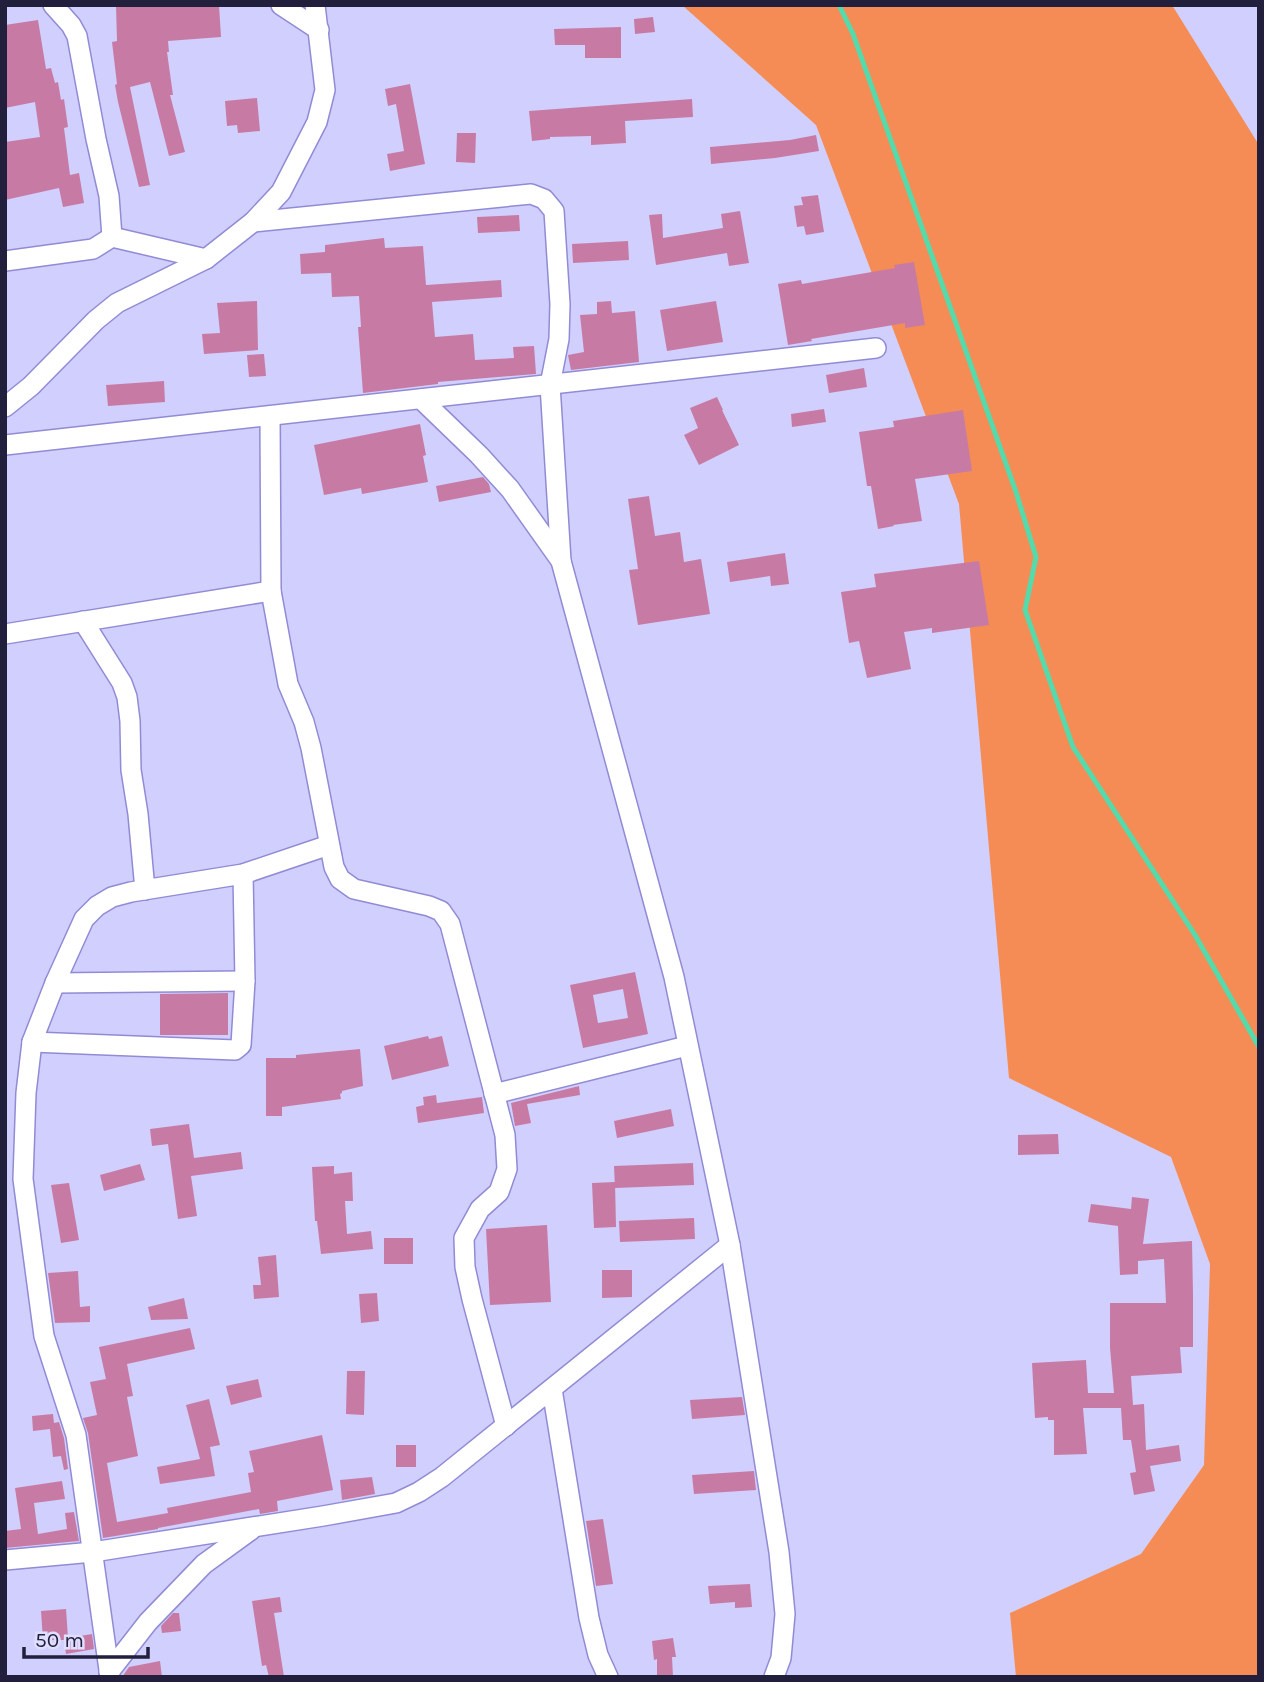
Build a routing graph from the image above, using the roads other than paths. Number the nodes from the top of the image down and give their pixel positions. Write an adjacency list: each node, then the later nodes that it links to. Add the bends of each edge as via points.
1 (53, 5): 6 (street, via 77,36 109,196)
2 (281, 5): 4 (street)
3 (315, 5): 4 (street)
4 (319, 30): 5 (street, via 325,90 317,122 281,192)
5 (253, 222): 7 (street); 10 (street, via 531,194 544,199 554,211 560,304)
6 (112, 237): 7 (street); 8 (street, via 93,249)
7 (206, 259): 12 (street, via 117,303)
8 (5, 261)
9 (876, 348): 10 (street)
10 (550, 384): 11 (street); 15 (street)
11 (421, 399): 13 (street); 15 (street, via 510,489)
12 (5, 407)
13 (270, 416): 14 (street); 16 (street)
14 (5, 445)
15 (561, 561): 25 (street, via 674,977)
16 (271, 591): 17 (street); 19 (street, via 288,684 304,722)
17 (83, 621): 18 (street); 21 (street, via 127,697)
18 (5, 634)
19 (329, 845): 20 (street); 26 (street, via 340,878 354,889 429,906 441,911 450,923)
20 (243, 874): 21 (street); 22 (street)
21 (145, 890): 23 (street, via 112,897 84,919)
22 (245, 981): 23 (street); 24 (street, via 240,1045 235,1051)
23 (55, 983): 24 (street)
24 (32, 1042): 27 (street)
25 (687, 1046): 26 (street); 28 (street)
26 (494, 1094): 30 (street, via 505,1135 507,1169 499,1192 480,1209 464,1238 465,1267)
27 (14, 1179): 32 (street, via 44,1336 76,1435)
28 (730, 1245): 29 (street); 36 (street, via 779,1552 785,1614 781,1658)
29 (552, 1389): 30 (street); 35 (street, via 589,1618)
30 (506, 1426): 31 (street, via 442,1477 396,1503)
31 (253, 1528): 32 (street); 34 (street, via 196,1572 148,1622)
32 (93, 1552): 33 (street); 34 (street)
33 (5, 1560)
34 (110, 1674)
35 (608, 1677)
36 (774, 1677)

